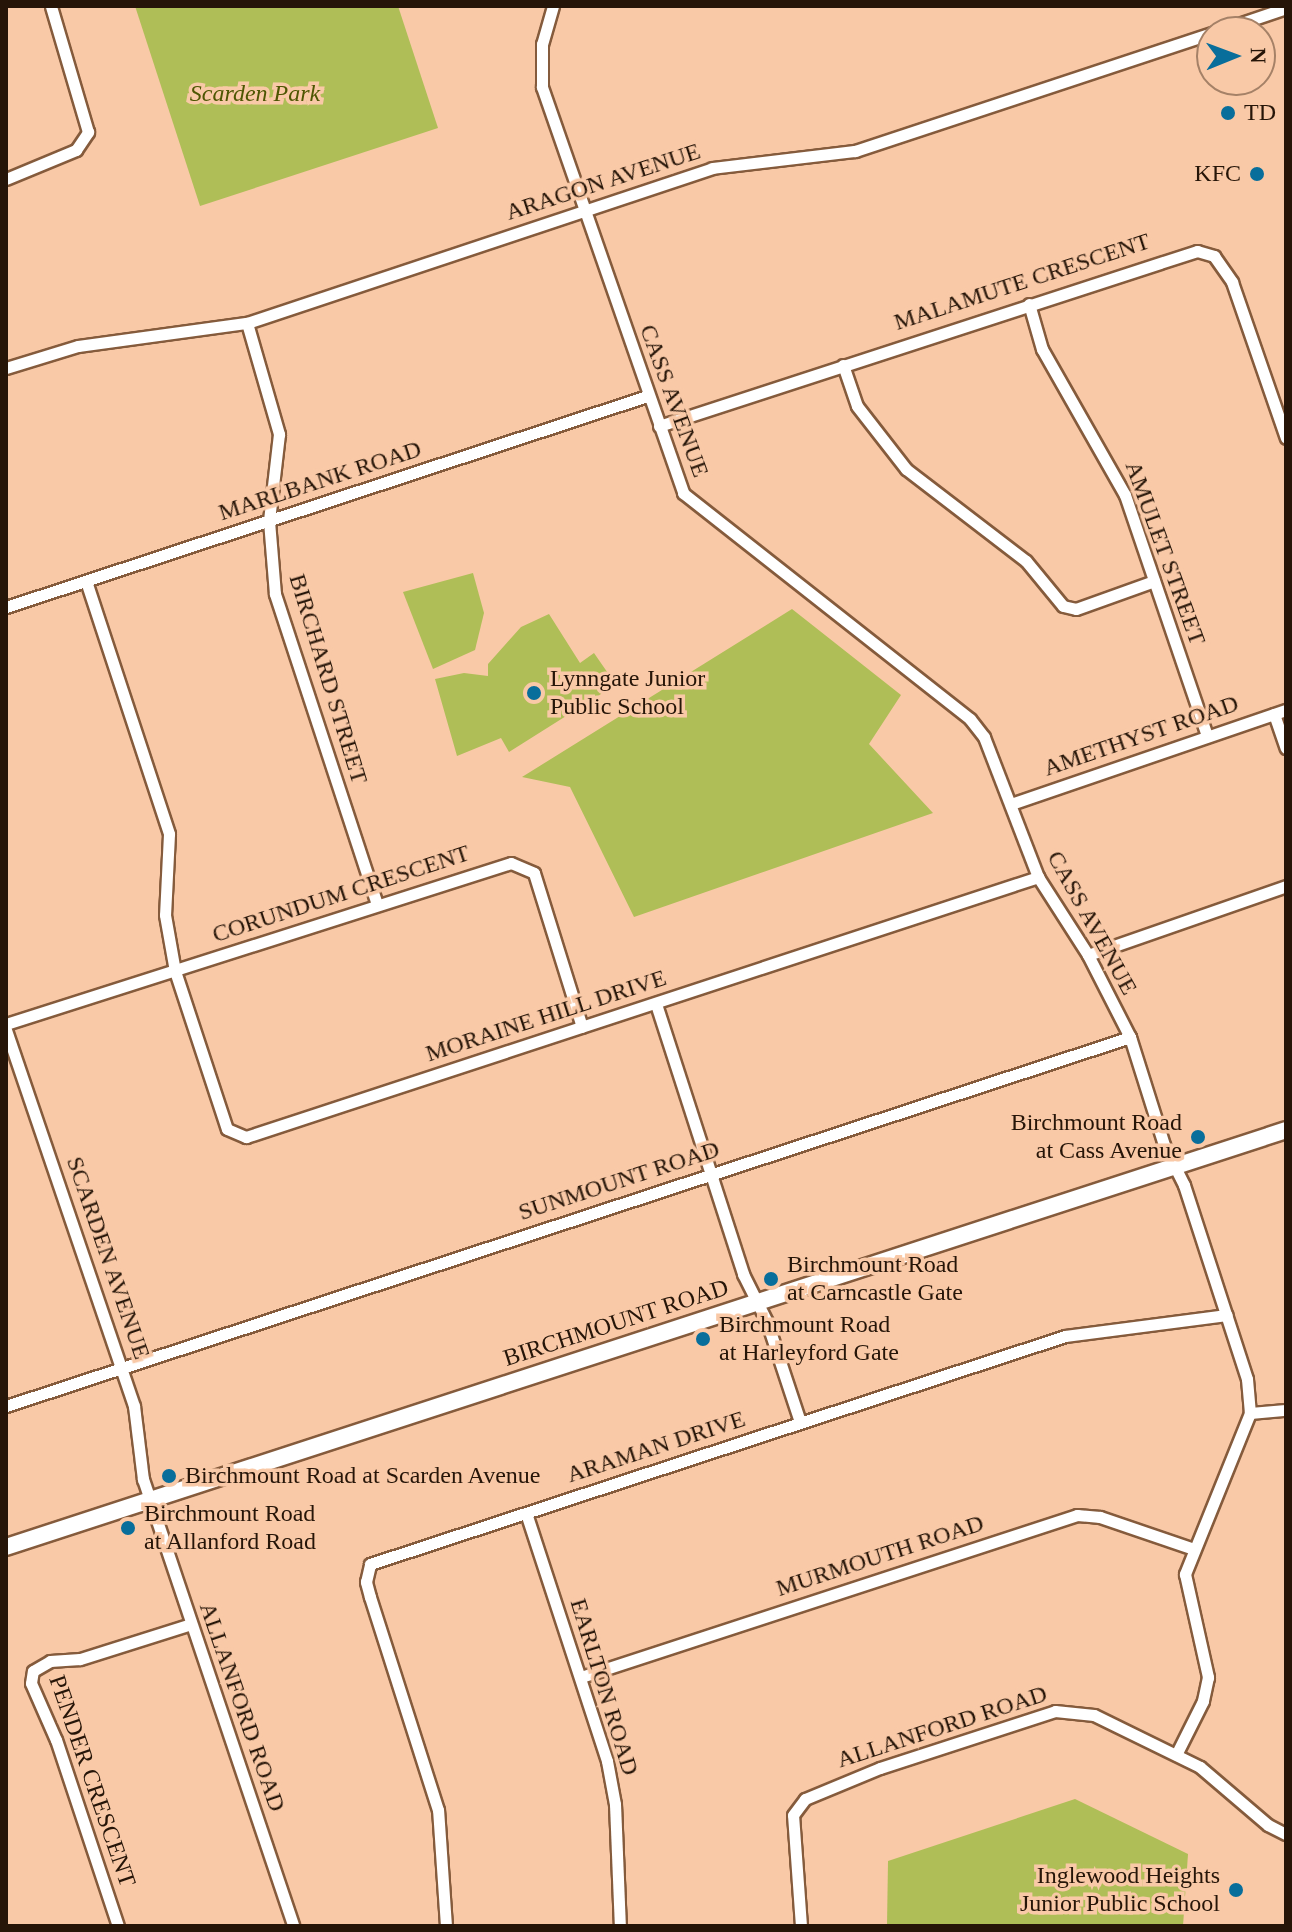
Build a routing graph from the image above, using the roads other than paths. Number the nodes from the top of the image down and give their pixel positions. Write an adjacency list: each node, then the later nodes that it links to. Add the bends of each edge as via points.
1 (51, 6): 6 (street, via 88,132 76,150)
2 (553, 6): 7 (street, CASS AVENUE, via 539,70)
3 (1286, 8): 4 (street, ARAGON AVENUE)
4 (1263, 16)
5 (1196, 39): 7 (street, ARAGON AVENUE, via 855,151 712,168)
6 (6, 179)
7 (583, 212): 9 (street, ARAGON AVENUE); 12 (street, CASS AVENUE)
8 (1029, 304): 10 (street, MALAMUTE CRESCENT); 14 (street, MALAMUTE CRESCENT, via 1167,257 1197,251 1214,256 1232,282); 17 (street, AMULET STREET, via 1042,349 1125,495)
9 (247, 323): 11 (street, ARAGON AVENUE, via 78,346); 15 (street, BIRCHARD STREET, via 268,380 279,434)
10 (843, 365): 13 (street, MALAMUTE CRESCENT); 17 (street, via 857,406 906,469 1026,561 1063,606 1076,609)
11 (6, 368)
12 (647, 396): 13 (street, CASS AVENUE); 15 (street, MARLBANK ROAD)
13 (659, 426): 22 (street, CASS AVENUE, via 691,503 970,719 995,756)
14 (1286, 438)
15 (269, 521): 16 (street, MARLBANK ROAD); 25 (street, BIRCHARD STREET, via 275,594)
16 (86, 581): 18 (street, MARLBANK ROAD); 27 (street, MORAINE HILL DRIVE, via 169,834 165,915)
17 (1154, 581): 20 (street, AMULET STREET)
18 (6, 607)
19 (1280, 712): 20 (street, AMETHYST ROAD); 21 (street)
20 (1207, 736): 22 (street, AMETHYST ROAD)
21 (1286, 748)
22 (1011, 804): 23 (street, CASS AVENUE)
23 (1038, 877): 26 (street, CASS AVENUE); 28 (street, MORAINE HILL DRIVE)
24 (1286, 886): 26 (street)
25 (377, 904): 27 (street, CORUNDUM CRESCENT); 30 (street, CORUNDUM CRESCENT, via 511,863 526,865 534,873)
26 (1088, 955): 32 (street, CASS AVENUE)
27 (175, 971): 29 (street, CORUNDUM CRESCENT); 30 (street, MORAINE HILL DRIVE, via 227,1129 246,1137)
28 (656, 1004): 30 (street, MORAINE HILL DRIVE); 35 (street)
29 (6, 1024)
30 (582, 1027)
31 (6, 1030): 38 (street, SCARDEN AVENUE)
32 (1130, 1037): 34 (street, CASS AVENUE, via 1163,1142); 35 (street, SUNMOUNT ROAD)
33 (1286, 1130): 34 (main road, BIRCHMOUNT ROAD)
34 (1176, 1165): 36 (main road, BIRCHMOUNT ROAD); 37 (street, CASS AVENUE)
35 (712, 1175): 36 (street); 38 (street, SUNMOUNT ROAD)
36 (757, 1302): 42 (street); 43 (main road, BIRCHMOUNT ROAD)
37 (1227, 1315): 41 (street, CASS AVENUE, via 1247,1379); 42 (street, ARAMAN DRIVE, via 1065,1336)
38 (122, 1368): 39 (street, SUNMOUNT ROAD); 43 (street, SCARDEN AVENUE)
39 (6, 1406)
40 (1286, 1410): 41 (street)
41 (1250, 1413): 46 (street, CASS AVENUE)
42 (800, 1422): 44 (street, ARAMAN DRIVE)
43 (151, 1503): 45 (main road, BIRCHMOUNT ROAD); 47 (street, ALLANFORD ROAD)
44 (526, 1513): 48 (street, EARLTON ROAD); 53 (street, ARAMAN DRIVE, via 378,1558 366,1572 432,1782 440,1819)
45 (6, 1547)
46 (1194, 1549): 48 (street, MURMOUTH ROAD, via 1100,1517 1077,1515); 49 (street, CASS AVENUE, via 1185,1574 1208,1677 1203,1701)
47 (191, 1624): 51 (street, PENDER CRESCENT, via 80,1659 50,1661 33,1671 31,1683 56,1740); 52 (street, ALLANFORD ROAD)
48 (581, 1677): 54 (street, EARLTON ROAD, via 613,1790)
49 (1176, 1755): 50 (street, ALLANFORD ROAD, via 1222,1781 1268,1825); 55 (street, ALLANFORD ROAD, via 1120,1726 1069,1709 815,1793 793,1815)
50 (1286, 1834)
51 (118, 1926)
52 (293, 1926)
53 (446, 1926)
54 (620, 1926)
55 (801, 1926)

